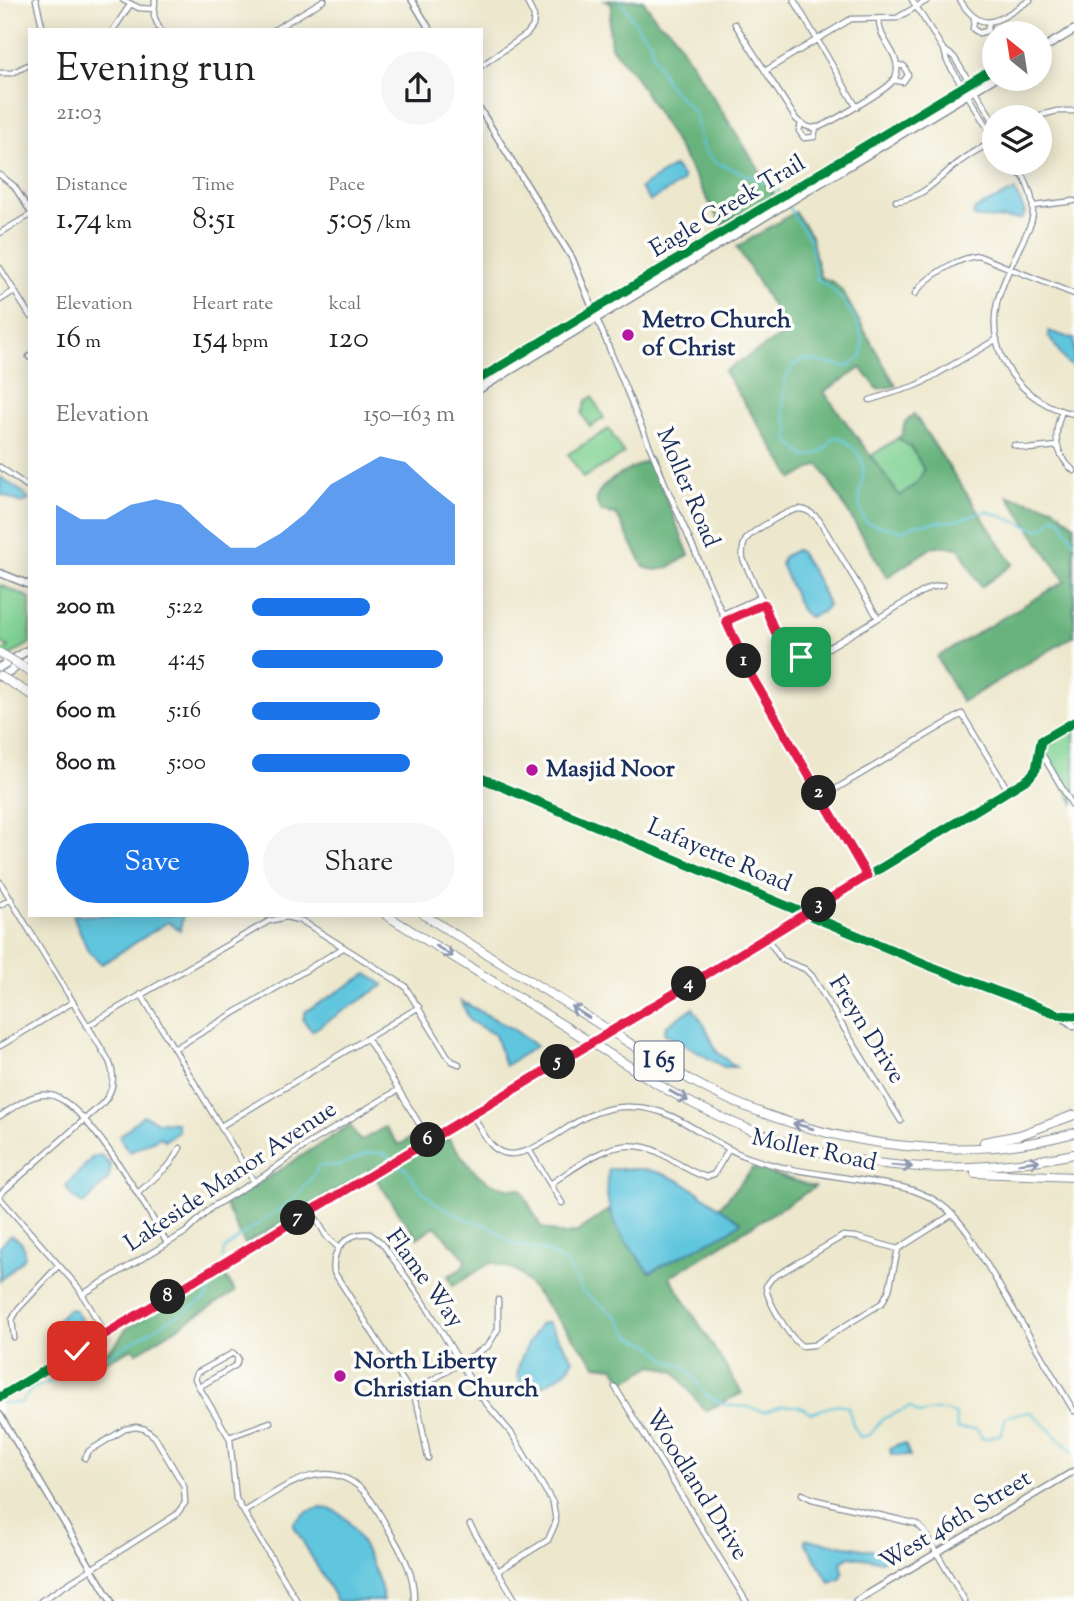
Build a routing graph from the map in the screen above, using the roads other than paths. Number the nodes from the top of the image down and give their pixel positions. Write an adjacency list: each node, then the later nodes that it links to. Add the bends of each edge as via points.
1 (36, 0): 20 (street)
2 (123, 0): 12 (street)
3 (155, 0): 14 (street)
4 (324, 0): 23 (street)
5 (412, 0): 24 (street)
6 (526, 0): 31 (street, via 533,26)
7 (794, 0): 27 (street)
8 (912, 0): 13 (street)
9 (928, 0): 13 (street)
10 (960, 0): 16 (street)
11 (1030, 0): 18 (street)
12 (130, 4): 14 (street); 21 (street)
13 (916, 7): 15 (street, via 897,18); 29 (street)
14 (154, 9): 22 (street)
15 (879, 19): 27 (street, via 851,19); 32 (street, via 881,34)
16 (974, 19): 17 (street); 26 (street, via 972,26)
17 (982, 21)
18 (994, 21)
19 (735, 24): 33 (street)
20 (43, 28)
21 (114, 28)
22 (159, 28)
23 (277, 28)
24 (429, 28)
25 (1074, 30): 28 (main road)
26 (982, 32)
27 (817, 40): 33 (street); 40 (street)
28 (1052, 43)
29 (943, 49): 37 (street, via 954,57); 38 (street)
30 (28, 65): 34 (street)
31 (483, 65)
32 (897, 65): 35 (street); 35 (street, via 906,68 908,77 903,82)
33 (765, 71): 45 (street)
34 (0, 73)
35 (893, 80): 40 (street)
36 (982, 86): 37 (main road)
37 (975, 90): 38 (main road); 39 (street)
38 (966, 95): 44 (street); 63 (main road)
39 (984, 105)
40 (856, 106): 46 (street)
41 (1074, 111): 42 (street)
42 (1052, 112)
43 (483, 114): 63 (street, Moller Road, via 572,258)
44 (982, 121)
45 (801, 124): 46 (street); 46 (street, via 804,138 814,137)
46 (816, 127)
47 (982, 147): 50 (street, via 933,185)
48 (0, 176): 53 (street, via 14,186)
49 (1022, 176): 52 (street)
50 (896, 201)
51 (1074, 201): 52 (street)
52 (1034, 206): 57 (street)
53 (28, 210)
54 (28, 214): 55 (street)
55 (0, 233)
56 (0, 268): 58 (street)
57 (1011, 268): 59 (street); 60 (street, via 988,258 968,257 926,281); 64 (street, via 997,305)
58 (14, 291): 61 (street); 62 (street)
59 (1074, 293)
60 (915, 295)
61 (0, 300)
62 (28, 313)
63 (597, 319): 65 (main road); 79 (street, Moller Road)
64 (996, 339): 66 (street, via 915,386); 67 (street, via 1020,386)
65 (483, 387)
66 (870, 400)
67 (1062, 411): 68 (street); 70 (street)
68 (1074, 414)
69 (1014, 445): 70 (street, via 1028,449)
70 (1057, 446): 72 (street)
71 (0, 467): 73 (street)
72 (1074, 471)
73 (28, 487)
74 (0, 573): 75 (main road)
75 (28, 584)
76 (943, 585): 80 (street, via 929,588)
77 (761, 597): 78 (street); 79 (street); 80 (street, via 744,559 748,537 795,510 803,510 815,515)
78 (764, 604): 80 (street, via 783,645 807,657); 81 (street)
79 (723, 614): 81 (street, Moller Road)
80 (878, 618)
81 (726, 621): 94 (street, Moller Road)
82 (28, 650): 86 (main road)
83 (0, 653): 85 (highway, bridge)
84 (28, 660): 85 (main road)
85 (20, 665): 87 (highway, bridge); 88 (main road)
86 (0, 667)
87 (28, 670)
88 (0, 676): 89 (highway, bridge)
89 (28, 693)
90 (1074, 722): 91 (street, via 1044,739)
91 (1038, 748): 93 (street, via 1033,774); 95 (street)
92 (483, 779): 100 (main road, Lafayette Road)
93 (1008, 790): 94 (street, via 962,714); 96 (street)
94 (822, 797): 96 (street, Moller Road)
95 (1074, 808)
96 (867, 876): 100 (street)
97 (0, 882): 98 (street)
98 (11, 899): 99 (street); 108 (street)
99 (0, 905)
100 (805, 913): 105 (street); 110 (main road, Lafayette Road)
101 (274, 917): 107 (street)
102 (290, 917): 106 (street)
103 (389, 917): 132 (highway, I 65, one-way to 132, via 669,1091 721,1118 828,1155)
104 (427, 917): 127 (highway, I 65, one-way to 104, via 821,1131 719,1094)
105 (766, 937): 119 (street, bridge); 123 (street, Freyn Drive, via 782,960 812,976)
106 (343, 947): 109 (street, via 402,984); 116 (street)
107 (141, 994): 112 (street); 116 (street)
108 (73, 1002): 112 (street); 115 (street)
109 (419, 1007): 114 (street); 117 (street, via 447,1055)
110 (1060, 1015): 111 (main road, Lafayette Road); 113 (main road, Lafayette Road)
111 (1074, 1016)
112 (88, 1026): 122 (street, via 109,1061 113,1082 106,1099)
113 (1074, 1026)
114 (367, 1038): 118 (street); 124 (street)
115 (0, 1046)
116 (174, 1049): 124 (street)
117 (459, 1064)
118 (398, 1090): 126 (street); 134 (street, Lakeside Manor Avenue)
119 (472, 1114): 126 (street); 130 (street, via 498,1151 513,1155)
120 (0, 1115): 122 (street, via 32,1097 49,1095 66,1101)
121 (1074, 1115): 127 (highway, via 1007,1139)
122 (83, 1121): 136 (street, via 115,1156); 137 (street)
123 (901, 1121)
124 (221, 1126): 134 (street)
125 (1074, 1133): 127 (highway, I 65, via 1008,1146)
126 (429, 1140): 139 (street)
127 (919, 1146)
128 (180, 1148): 136 (street, via 170,1164)
129 (729, 1149): 130 (street, Moller Road, via 667,1114 624,1107 589,1115); 135 (street, via 714,1174 705,1177 648,1148 618,1146); 140 (street, Moller Road, via 767,1164 907,1188)
130 (529, 1150): 135 (street)
131 (1074, 1154): 132 (highway, I 65, one-way to 131, via 1008,1165)
132 (937, 1169): 133 (highway)
133 (1074, 1177)
134 (254, 1182): 141 (street, Lakeside Manor Avenue, via 212,1207)
135 (550, 1184): 138 (street)
136 (138, 1193): 141 (street)
137 (0, 1196): 144 (street)
138 (562, 1203)
139 (311, 1210): 142 (street); 147 (street)
140 (953, 1214): 143 (street); 154 (street, Moller Road)
141 (167, 1243): 145 (street, Lakeside Manor Avenue)
142 (338, 1247): 149 (street, Flame Way, via 359,1234 379,1239); 152 (street, via 335,1273)
143 (898, 1249): 143 (street, via 843,1236 772,1278 766,1292 798,1344 811,1346 875,1309 886,1297)
144 (59, 1265): 145 (street); 148 (street, via 18,1309 12,1320)
145 (83, 1294): 147 (street)
146 (498, 1300): 149 (street, via 495,1336 484,1349)
147 (106, 1335): 153 (street)
148 (14, 1337)
149 (460, 1363): 152 (street); 166 (street, Flame Way, via 512,1434 556,1510 548,1540)
150 (199, 1387): 150 (street, via 197,1373 229,1354 238,1356 236,1364); 157 (street)
151 (615, 1387): 172 (street, Woodland Drive)
152 (411, 1393): 159 (street)
153 (0, 1397)
154 (1074, 1411)
155 (0, 1415): 165 (street)
156 (270, 1422): 157 (street)
157 (229, 1437): 162 (street, via 234,1493)
158 (85, 1458): 165 (street, via 125,1429 143,1428 156,1438 186,1492 178,1513)
159 (428, 1458)
160 (1074, 1471): 164 (street, West 46th Street)
161 (802, 1494): 164 (street, via 913,1522 922,1528)
162 (244, 1512): 169 (street); 170 (street, via 317,1474 337,1476 359,1487 410,1568)
163 (470, 1525): 166 (street)
164 (936, 1553): 173 (street, West 46th Street); 174 (street)
165 (92, 1570): 167 (street); 168 (street)
166 (498, 1571): 171 (street)
167 (41, 1601)
168 (111, 1601)
169 (297, 1601)
170 (414, 1601)
171 (516, 1601)
172 (746, 1601)
173 (856, 1601)
174 (965, 1601)

